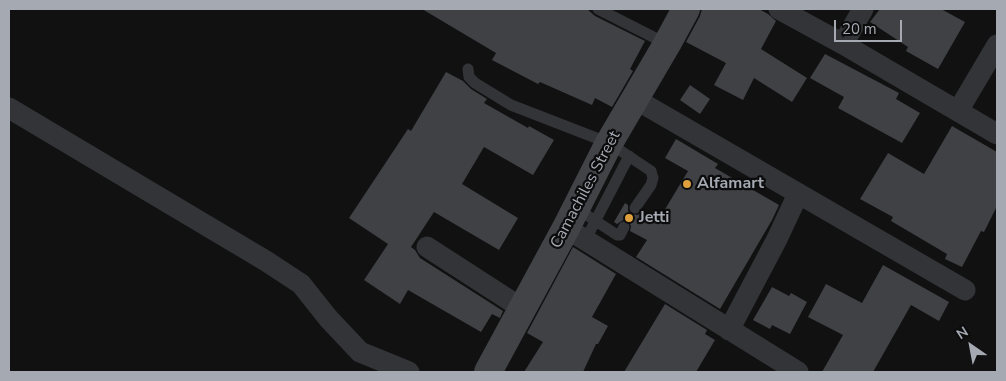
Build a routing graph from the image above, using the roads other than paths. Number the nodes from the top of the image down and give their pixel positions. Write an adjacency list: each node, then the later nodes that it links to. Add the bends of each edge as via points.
1 (598, 9): 5 (lane)
2 (686, 9): 5 (street, Camachiles Street)
3 (779, 9): 6 (street)
4 (863, 9): 6 (street)
5 (667, 44): 9 (street, Camachiles Street)
6 (843, 44): 11 (street)
7 (997, 45): 11 (street)
8 (468, 69): 13 (lane, via 469,77 475,83 511,105)
9 (635, 99): 13 (street, Camachiles Street); 14 (street)
10 (9, 108): 22 (street, via 301,284 360,352)
11 (958, 111): 12 (street)
12 (997, 134)
13 (619, 150): 15 (lane, via 651,171 654,178); 16 (street, Camachiles Street)
14 (798, 194): 19 (street); 21 (street, via 778,239)
15 (635, 208)
16 (581, 225): 17 (lane, via 617,235); 20 (street, Camachiles Street); 21 (street)
17 (624, 228)
18 (427, 247): 20 (street)
19 (966, 290)
20 (523, 309): 23 (street, Camachiles Street)
21 (728, 330): 24 (street)
22 (409, 372)
23 (488, 372)
24 (798, 372)

